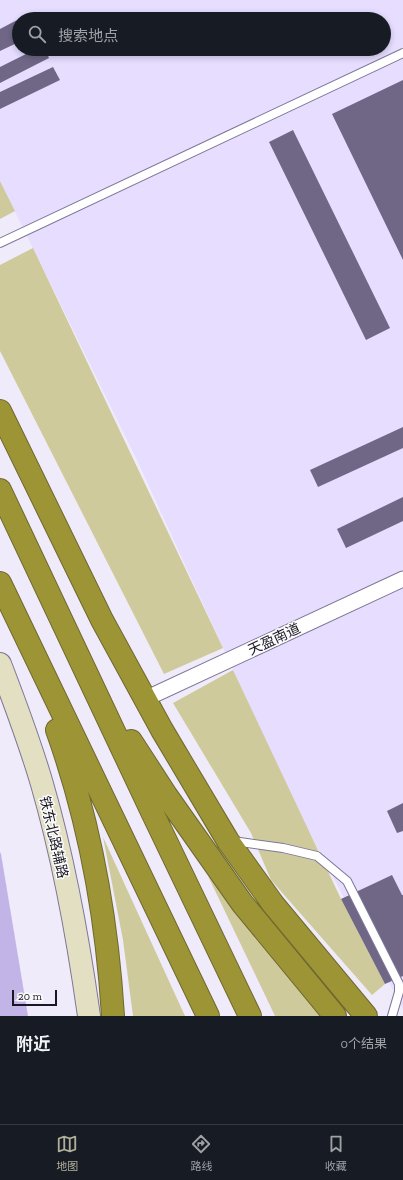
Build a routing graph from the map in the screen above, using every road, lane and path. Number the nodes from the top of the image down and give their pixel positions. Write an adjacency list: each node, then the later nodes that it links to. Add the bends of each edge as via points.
1 (403, 53): 2 (lane)
2 (0, 243)
3 (0, 411): 10 (highway, via 102,620)
4 (0, 490): 9 (highway)
5 (403, 579): 10 (street, 天盈南道)
6 (0, 583): 7 (highway)
7 (21, 627): 13 (highway, via 64,747 84,816 99,894 110,972); 14 (highway)
8 (0, 664): 12 (street, 铁东北路辅路, via 22,722 57,843 80,950)
9 (87, 674): 15 (highway); 16 (highway, via 166,795 242,903)
10 (145, 699): 11 (highway)
11 (228, 841): 17 (highway, via 273,904); 18 (lane, via 283,848 317,856 347,881 399,984)
12 (89, 1016)
13 (113, 1016)
14 (208, 1016)
15 (250, 1016)
16 (335, 1016)
17 (366, 1016)
18 (392, 1016)

